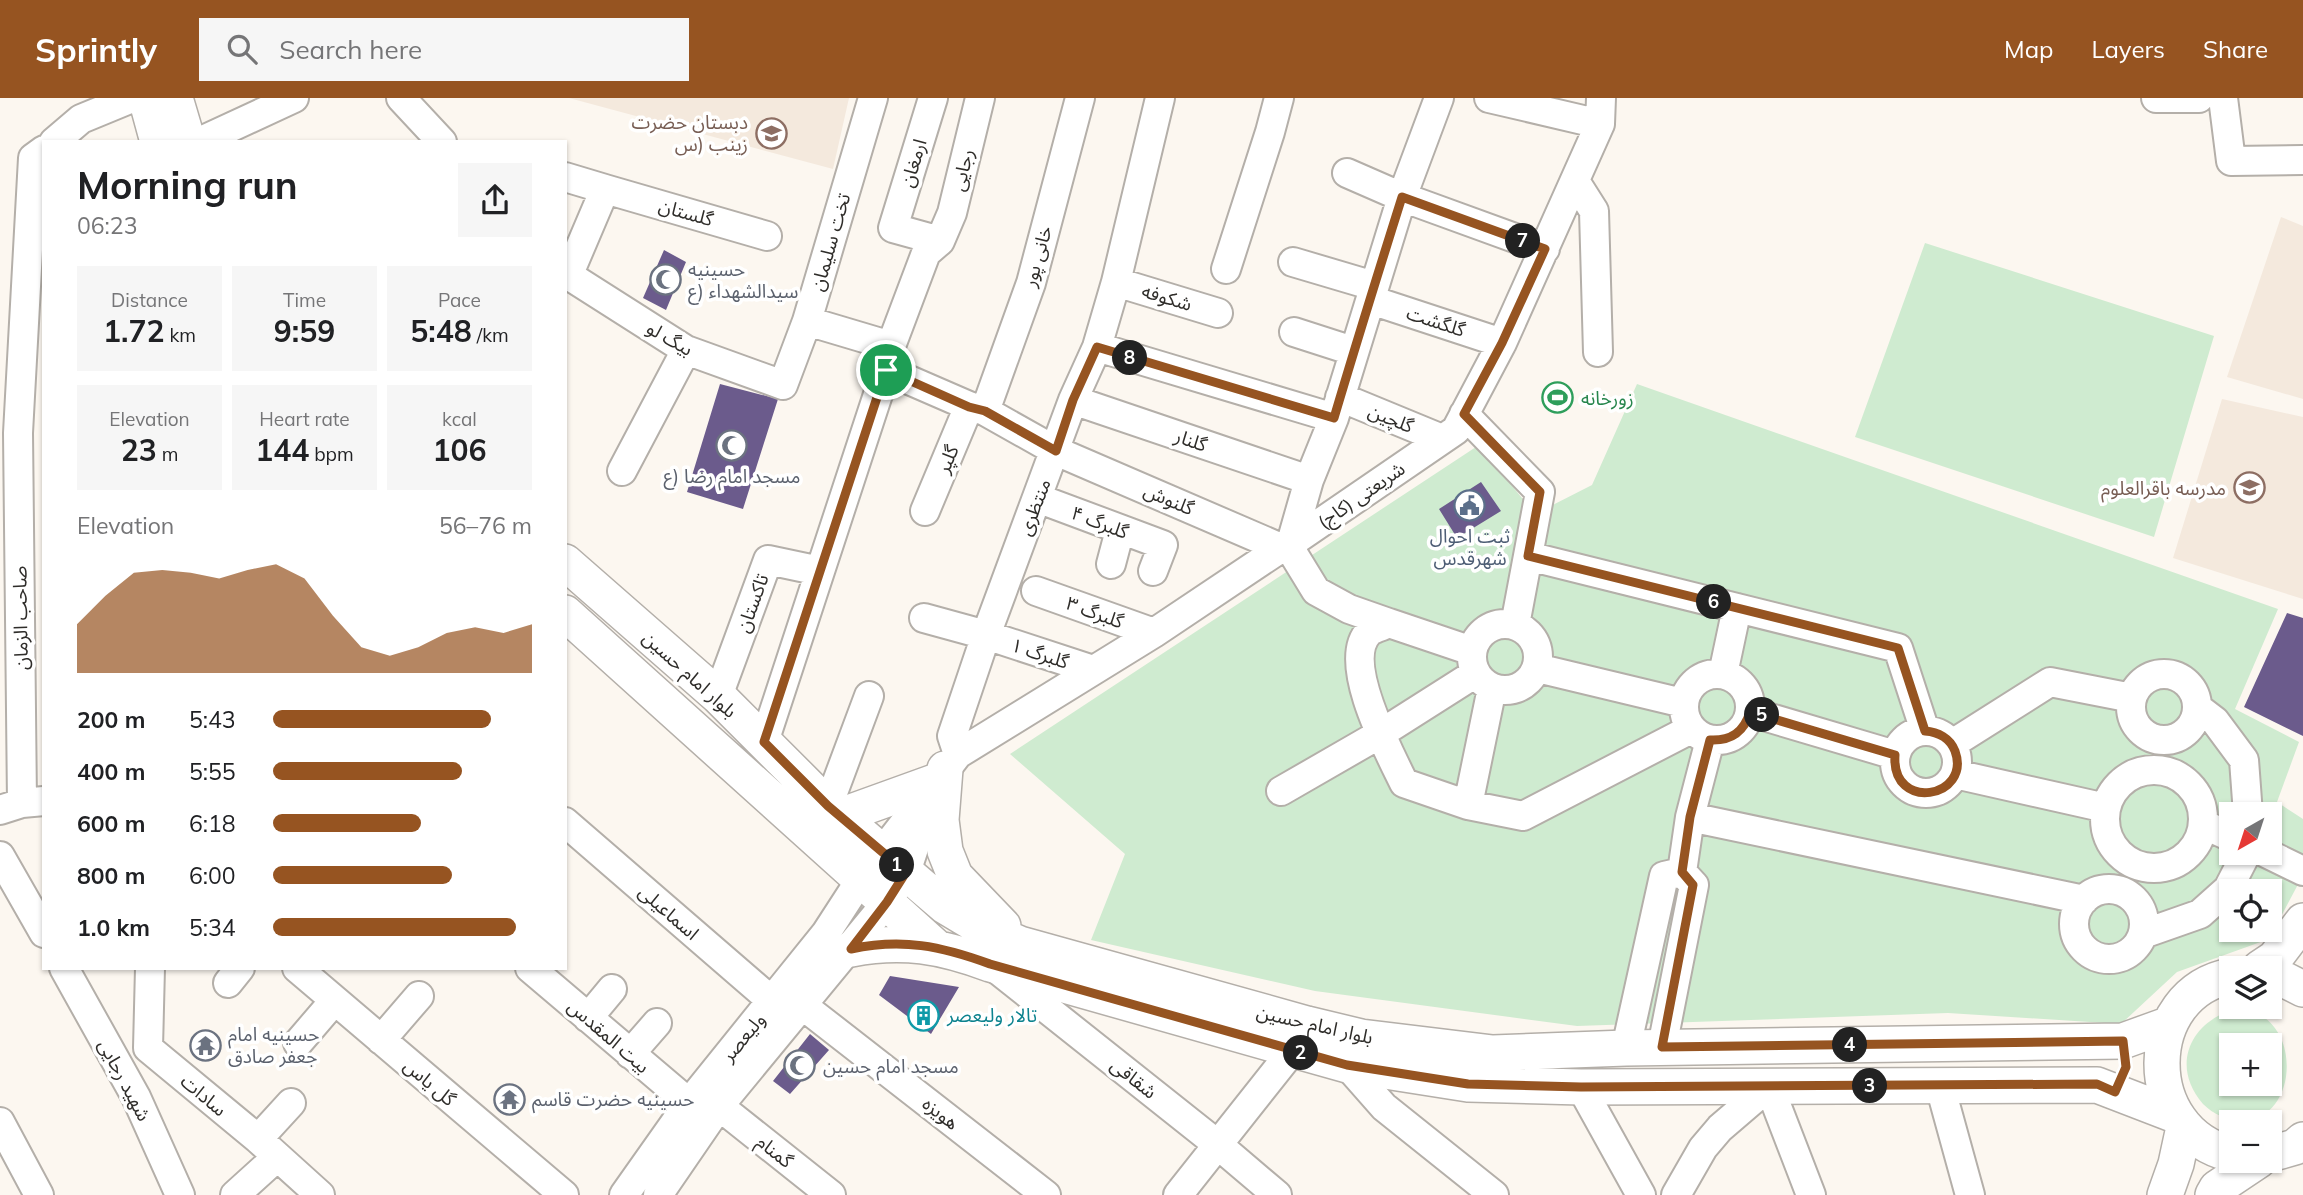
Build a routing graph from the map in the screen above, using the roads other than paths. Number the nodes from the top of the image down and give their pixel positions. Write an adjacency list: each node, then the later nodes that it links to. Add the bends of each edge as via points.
1 (132, 98): 18 (street, via 81,119)
2 (146, 98): 19 (main road)
3 (176, 98): 20 (main road)
4 (294, 98): 21 (street)
5 (401, 98): 22 (street)
6 (873, 98): 39 (street, تخت سلیمان)
7 (933, 98): 31 (street, ارمغان, via 893,228)
8 (980, 98): 31 (street, رجایی, via 952,213)
9 (1080, 98): 50 (street, خانی پور, via 1031,283)
10 (1160, 98): 36 (street, منتظری)
11 (1279, 98): 34 (street)
12 (1439, 98): 29 (street)
13 (1489, 98): 17 (street)
14 (2156, 98): 15 (street)
15 (2199, 98)
16 (2223, 98): 24 (street, via 2231,162)
17 (1600, 111): 27 (street, شریعتی (کاج))
18 (56, 140)
19 (157, 140)
20 (187, 140)
21 (203, 140)
22 (440, 140)
23 (42, 151): 52 (street, صاحب الزمان, via 33,158)
24 (2303, 160)
25 (1347, 173): 29 (street)
26 (567, 178): 28 (street, گلستان)
27 (1575, 181): 32 (street, شریعتی (کاج)); 45 (street, via 1594,211)
28 (605, 189): 30 (street, گلستان); 35 (street)
29 (1402, 197): 32 (street); 37 (street)
30 (767, 236)
31 (940, 241): 46 (street, رجایی, via 926,253)
32 (1545, 249): 41 (street, شریعتی (کاج))
33 (1293, 262): 37 (street, گلگشت)
34 (1226, 269)
35 (567, 275): 43 (street, بیگ لو)
36 (1115, 282): 38 (street, شکوفه); 42 (street, منتظری)
37 (1373, 293): 41 (street, گلگشت); 44 (street)
38 (1218, 313)
39 (807, 321): 46 (street); 47 (street, تخت سلیمان)
40 (1294, 332): 44 (street)
41 (1502, 343): 51 (street, شریعتی (کاج))
42 (1097, 347): 48 (street, منتظری); 49 (street, گلچین)
43 (686, 350): 47 (street, بیگ لو); 55 (street)
44 (1353, 351): 49 (street)
45 (1598, 352)
46 (889, 358): 50 (street); 65 (street, رجایی)
47 (783, 385)
48 (1073, 400): 54 (street, منتظری); 56 (street, گلنار)
49 (1337, 407): 53 (street, گلچین); 56 (street)
50 (977, 409): 54 (street); 58 (street, گلپر)
51 (1464, 414): 53 (street, شریعتی (کاج), via 1456,430); 61 (street, via 1540,492)
52 (21, 434): 93 (street, صاحب الزمان)
53 (1442, 439): 60 (street, شریعتی (کاج))
54 (1056, 451): 57 (street, منتظری); 60 (street, گلنوش)
55 (622, 471)
56 (1309, 480): 60 (street)
57 (1037, 498): 59 (street, گلبرگ ۴); 73 (street, منتظری)
58 (925, 511)
59 (1120, 530): 62 (street, گلبرگ ۴); 64 (street)
60 (1287, 546): 70 (street, via 1316,591); 72 (street, شریعتی (کاج))
61 (1528, 556): 67 (street); 71 (street)
62 (1158, 558)
63 (567, 564): 78 (main road, بلوار امام حسین)
64 (1111, 564)
65 (820, 571): 78 (street, تاکستان, via 768,560); 86 (street, رجایی)
66 (1037, 591): 72 (street, گلبرگ ۳)
67 (1737, 608): 77 (street); 84 (street, via 1898,648)
68 (567, 616): 104 (main road, بلوار امام حسین)
69 (924, 618): 73 (street, گلبرگ ۱)
70 (1389, 623): 76 (street); 85 (street, via 1369,632 1359,654 1363,687)
71 (1515, 625): 74 (street, via 1537,646); 76 (street, via 1493,626 1476,640)
72 (1154, 633): 75 (street, شریعتی (کاج))
73 (986, 635): 75 (street, گلبرگ ۱); 89 (street, منتظری)
74 (1537, 667): 76 (street, via 1525,685 1504,691); 83 (street)
75 (1093, 670): 89 (street, شریعتی (کاج))
76 (1480, 671): 85 (street); 94 (street)
77 (1723, 674): 82 (street, via 1747,692); 83 (street, via 1702,677 1686,693)
78 (718, 696): 86 (main road, بلوار امام حسین)
79 (869, 696): 96 (street)
80 (2132, 698): 81 (street, via 2144,680 2164,673 2192,687); 81 (street, via 2131,709 2140,729 2160,740 2181,736 2196,719); 87 (street, via 2050,682)
81 (2198, 708): 92 (street, via 2244,760)
82 (1750, 712): 83 (street, via 1740,731 1721,740); 88 (street)
83 (1695, 724): 94 (street, via 1523,816); 97 (street)
84 (1925, 731): 87 (street); 88 (street, via 1906,738)
85 (1380, 734): 91 (street); 94 (street, via 1404,783)
86 (764, 742): 96 (main road, بلوار امام حسین)
87 (1952, 744): 90 (street, via 1958,764)
88 (1895, 755): 90 (street, via 1897,775 1912,790 1932,793 1950,783)
89 (946, 768): 96 (main road); 104 (street, ولیعصر); 114 (main road, via 941,820 945,851 955,876)
90 (1955, 774): 95 (street)
91 (1282, 791)
92 (2247, 802)
93 (22, 804)
94 (1468, 805)
95 (2106, 808): 99 (street, via 2124,781 2154,770 2184,780 2195,792); 99 (street, via 2108,836 2116,849 2126,859 2153,868 2180,861 2191,852)
96 (834, 811): 104 (main road, بلوار امام حسین)
97 (1690, 817): 106 (street); 108 (street)
98 (567, 824): 128 (street, اسماعیلی)
99 (2203, 824): 100 (street)
100 (2219, 831)
101 (0, 856): 107 (street)
102 (2282, 861): 105 (street)
103 (2240, 865): 112 (street, via 2228,889 2200,914)
104 (883, 867): 109 (main road, بلوار امام حسین); 113 (street, ولیعصر); 114 (main road, بلوار امام حسین, via 980,926)
105 (2303, 871)
106 (1682, 872): 136 (street, via 1693,885); 138 (street, via 1664,876)
107 (11, 899): 110 (street)
108 (2084, 900): 112 (street, via 2105,889 2127,894 2142,911); 112 (street, via 2074,921 2075,933 2088,952 2099,958 2121,957 2139,944)
109 (887, 902): 113 (street); 115 (main road, بلوار امام حسین)
110 (42, 931)
111 (2301, 932): 116 (main road)
112 (2143, 934)
113 (839, 941): 115 (main road); 128 (street, ولیعصر); 129 (street, ولیعصر)
114 (1020, 944): 138 (main road, بلوار امام حسین, via 1361,1037 1493,1053)
115 (937, 948): 117 (main road, بلوار امام حسین)
116 (2276, 956)
117 (990, 964): 139 (main road, بلوار امام حسین); 153 (street, شقاقی)
118 (65, 970): 146 (street, شهید رجایی)
119 (150, 970): 137 (street)
120 (532, 970): 130 (street, بیت المقدس)
121 (308, 971): 127 (street, گل یاس)
122 (2282, 978): 125 (main road)
123 (2219, 980): 132 (main road, via 2184,1003)
124 (612, 989): 130 (street)
125 (2303, 989)
126 (419, 996): 133 (street)
127 (334, 1001): 133 (street, گل یاس); 135 (street)
128 (773, 1002): 148 (street, ولیعصر)
129 (802, 1005): 149 (street, ولیعصر); 169 (street, هویزه)
130 (588, 1018): 140 (street, بیت المقدس)
131 (657, 1023): 140 (street)
132 (2170, 1024): 134 (main road, بلوار امام حسین); 150 (main road, via 2161,1054 2163,1085)
133 (381, 1040): 165 (street, گل یاس)
134 (2123, 1041): 136 (main road, بلوار امام حسین); 145 (main road, via 2126,1067)
135 (298, 1043)
136 (1662, 1047): 138 (main road, بلوار امام حسین)
137 (148, 1048): 146 (street); 154 (street, سادات)
138 (1626, 1048)
139 (1292, 1051): 141 (main road, بلوار امام حسین); 153 (street)
140 (630, 1054): 148 (street, بیت المقدس)
141 (1347, 1065): 144 (main road, بلوار امام حسین, via 1468,1084); 172 (street, via 1384,1107)
142 (1769, 1086): 143 (main road, بلوار امام حسین); 144 (main road, بلوار امام حسین); 173 (street, via 1720,1128); 174 (street)
143 (1940, 1086): 145 (main road, بلوار امام حسین, via 2097,1084); 175 (street)
144 (1581, 1087): 159 (street)
145 (2115, 1092): 150 (main road, بلوار امام حسین)
146 (136, 1097): 162 (street, شهید رجایی)
147 (291, 1103): 154 (street)
148 (689, 1103): 166 (street, ولیعصر)
149 (719, 1106): 167 (street, ولیعصر); 168 (street, گمنام)
150 (2180, 1121): 155 (main road, بلوار امام حسین, via 2201,1141); 158 (main road)
151 (0, 1122): 161 (street)
152 (2303, 1140): 156 (main road)
153 (1217, 1144): 170 (street); 171 (street, شقاقی)
154 (267, 1148): 163 (street); 164 (street, سادات)
155 (2219, 1150)
156 (2282, 1151)
157 (2241, 1173): 160 (main road)
158 (2171, 1180): 160 (main road, via 2195,1171)
159 (1629, 1189)
160 (2215, 1191)
161 (39, 1195)
162 (180, 1195)
163 (235, 1195)
164 (320, 1195)
165 (564, 1195)
166 (624, 1195)
167 (659, 1195)
168 (831, 1195)
169 (1046, 1195)
170 (1178, 1195)
171 (1277, 1195)
172 (1494, 1195)
173 (1676, 1195)
174 (1811, 1195)
175 (1970, 1195)

